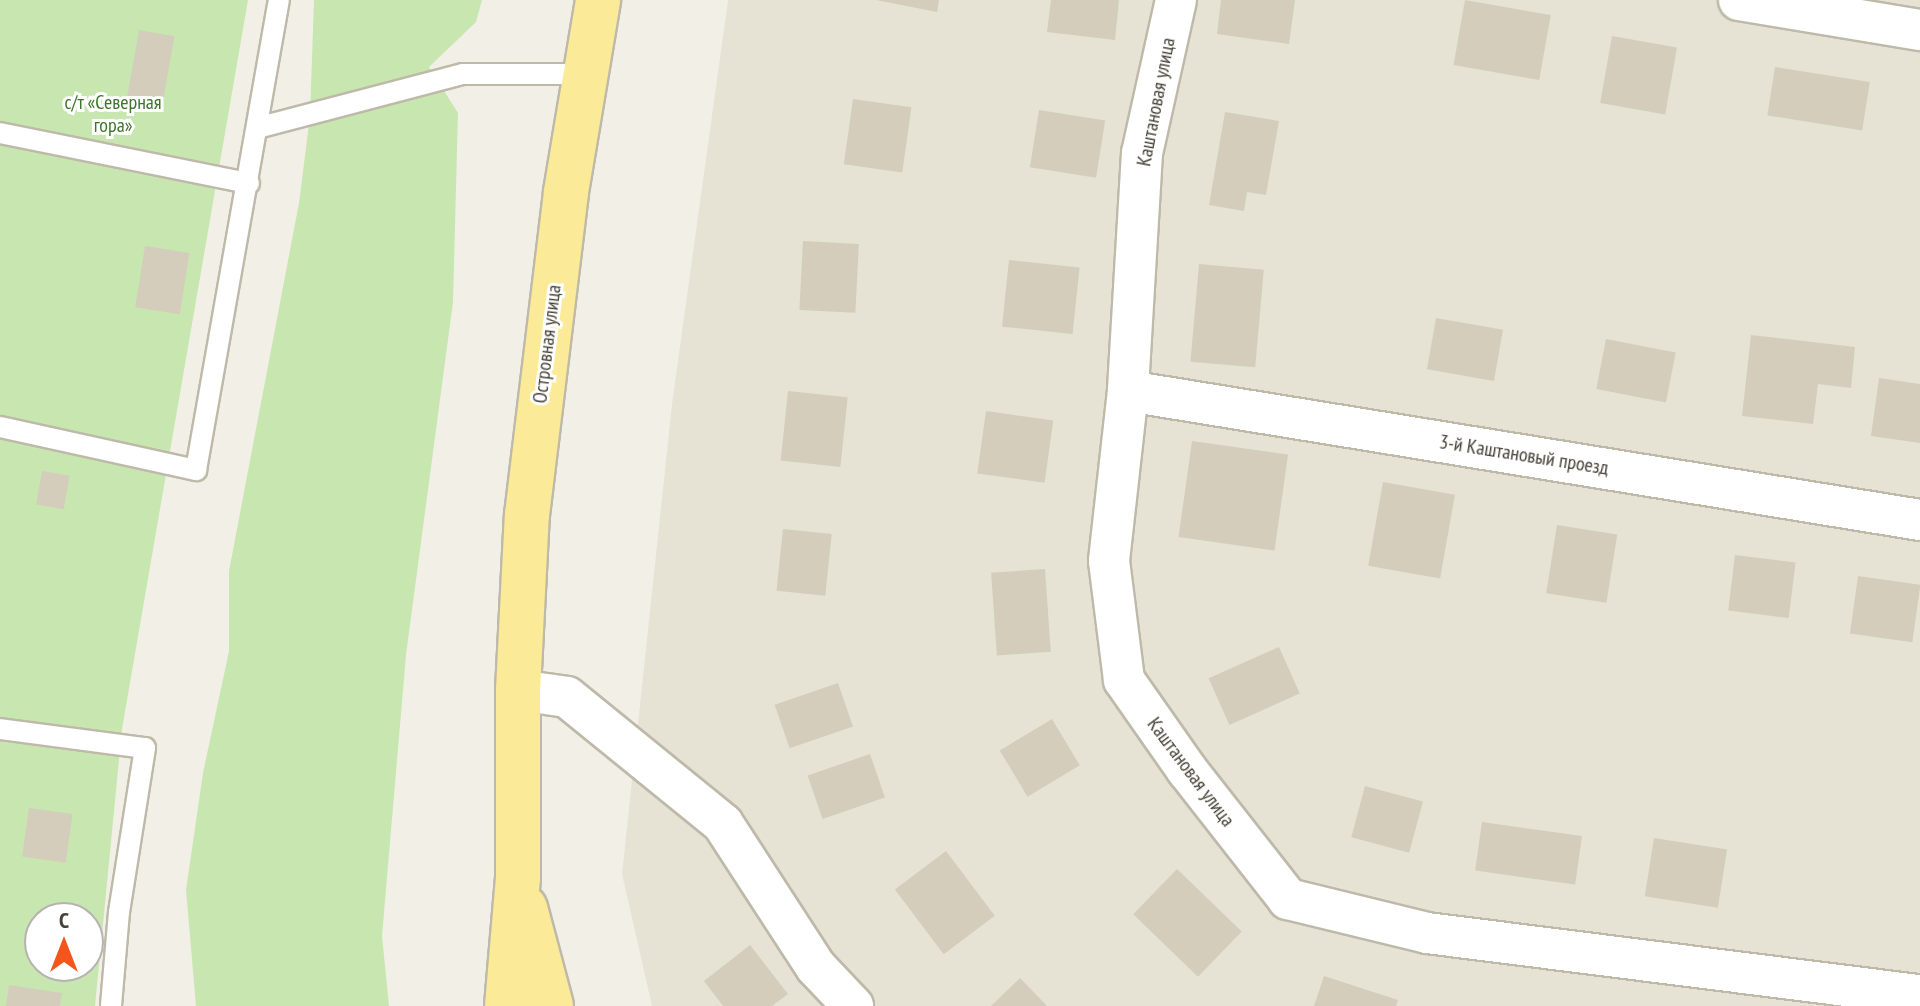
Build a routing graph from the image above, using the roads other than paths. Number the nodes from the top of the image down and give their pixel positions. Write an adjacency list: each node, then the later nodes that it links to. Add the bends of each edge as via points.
1 (279, 0): 7 (lane)
2 (598, 0): 6 (main road, Островная улица)
3 (1176, 0): 10 (street, Каштановая улица, via 1142,153)
4 (1739, 0): 5 (street)
5 (1920, 30)
6 (586, 74): 7 (lane, via 463,74); 13 (main road, Островная улица, via 566,192 531,485)
7 (257, 128): 9 (lane)
8 (0, 133): 9 (lane)
9 (249, 183): 11 (lane, via 196,470)
10 (1128, 391): 12 (street, 3-й Каштановый проезд); 16 (street, Каштановая улица, via 1109,561 1124,680 1288,899 1427,933)
11 (0, 427)
12 (1920, 520)
13 (518, 690): 15 (main road, Островная улица); 20 (street, via 567,697 723,824 816,967)
14 (0, 729): 17 (lane, via 145,748 119,912)
15 (518, 878): 18 (main road, Островная улица); 19 (main road, Островная улица)
16 (1920, 995)
17 (111, 1006)
18 (507, 1006)
19 (551, 1006)
20 (853, 1006)

